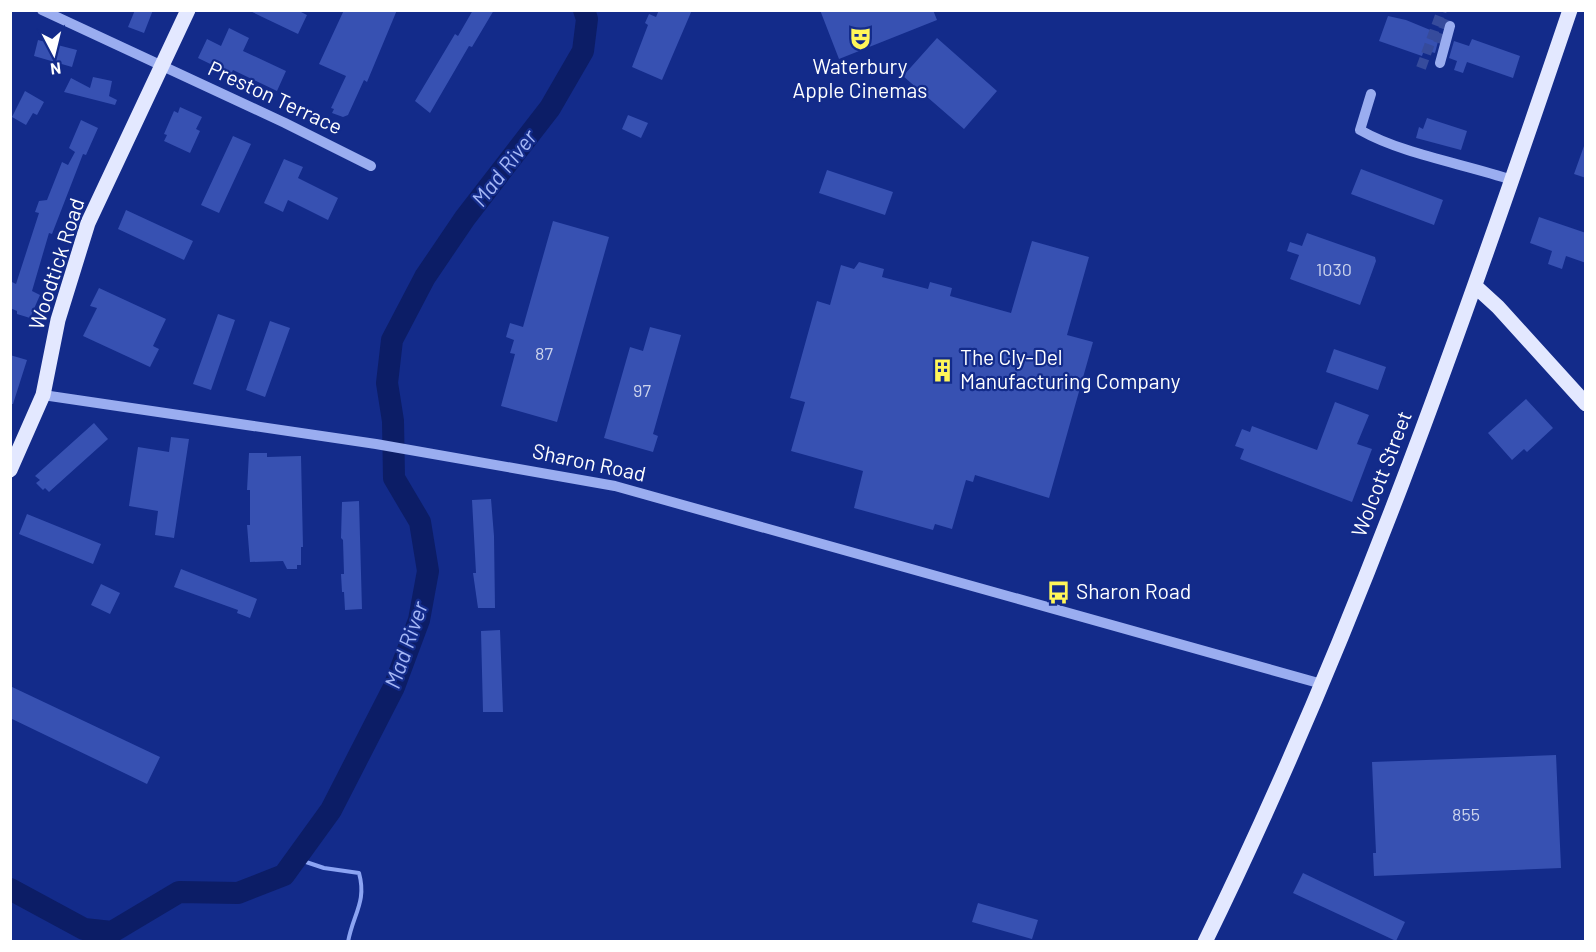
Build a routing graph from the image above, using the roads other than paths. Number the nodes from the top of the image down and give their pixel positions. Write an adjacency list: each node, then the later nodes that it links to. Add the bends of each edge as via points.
1 (42, 10): 6 (street, Preston Terrace)
2 (188, 10): 6 (main road, Woodtick Road)
3 (1570, 10): 9 (main road, Wolcott Street)
4 (1450, 26): 5 (street)
5 (1440, 63)
6 (161, 66): 8 (street, Preston Terrace); 11 (main road, Woodtick Road, via 88,223 58,320)
7 (1371, 94): 9 (street, via 1360,130 1437,159)
8 (371, 166)
9 (1512, 180): 10 (main road, Wolcott Street)
10 (1475, 286): 12 (main road); 14 (main road, Wolcott Street)
11 (43, 395): 13 (main road, Woodtick Road); 14 (street, Sharon Road, via 376,444 615,486)
12 (1586, 404)
13 (10, 470)
14 (1322, 684): 15 (main road, Wolcott Street)
15 (1205, 942)

